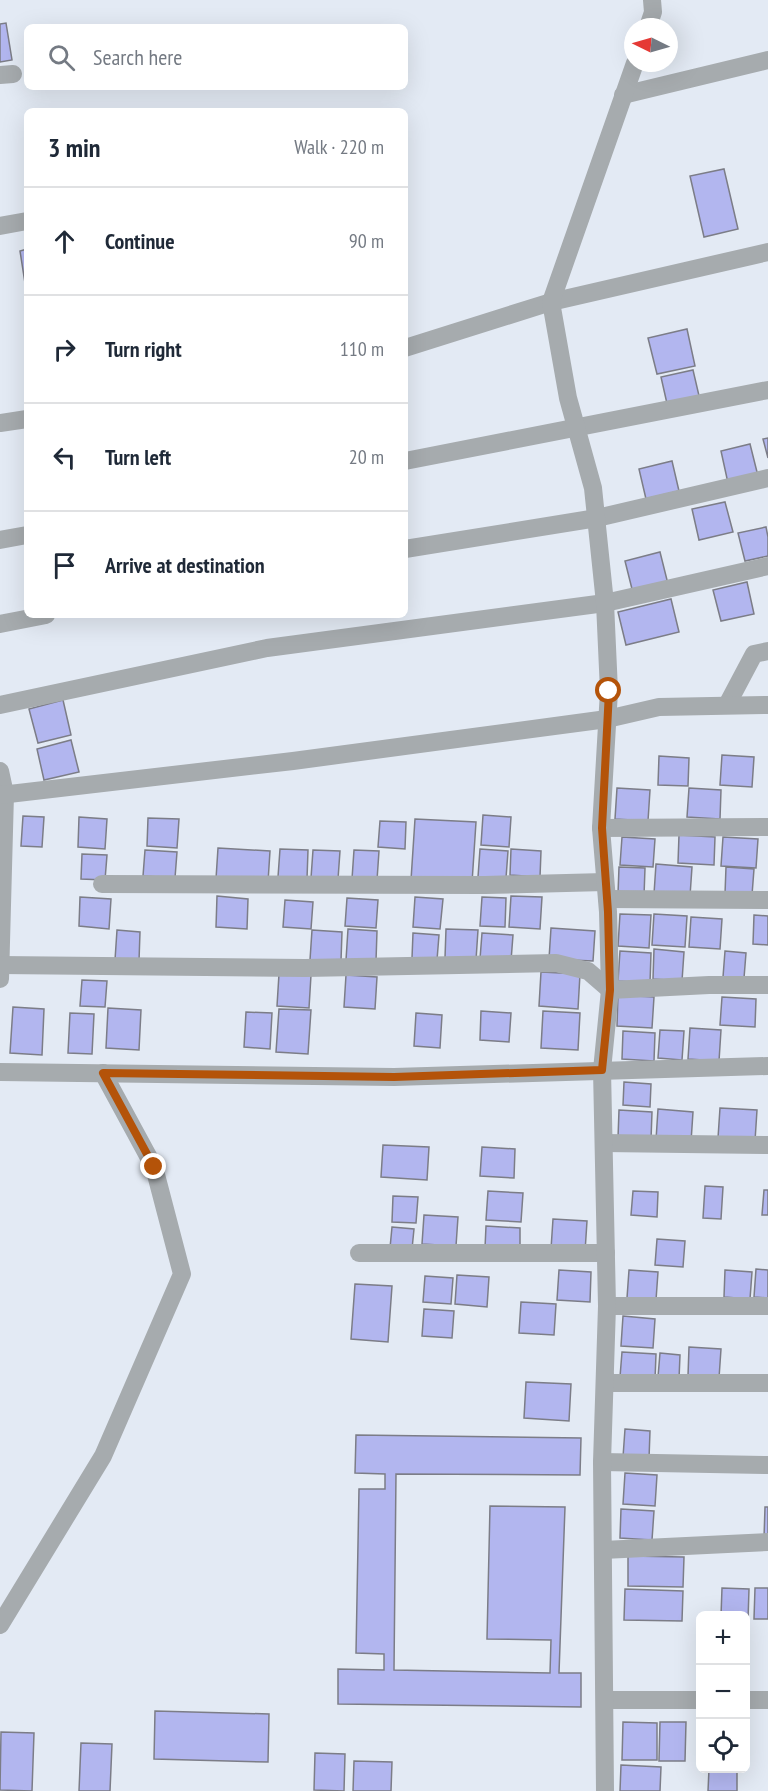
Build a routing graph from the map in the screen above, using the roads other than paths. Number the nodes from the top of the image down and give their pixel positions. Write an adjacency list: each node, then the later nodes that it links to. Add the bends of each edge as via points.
1 (652, 0): 2 (street)
2 (651, 18)
3 (768, 60): 5 (street)
4 (632, 72): 5 (street)
5 (623, 95): 9 (street)
6 (24, 222): 7 (street)
7 (0, 226)
8 (768, 252): 9 (street)
9 (550, 302): 10 (street); 14 (street)
10 (408, 347)
11 (768, 390): 14 (street)
12 (24, 419): 13 (street)
13 (0, 423)
14 (576, 428): 15 (street); 17 (street)
15 (408, 460)
16 (768, 478): 17 (street)
17 (597, 518): 20 (street); 22 (street)
18 (24, 536): 19 (street)
19 (0, 540)
20 (408, 549)
21 (768, 566): 22 (street)
22 (605, 603): 26 (street, via 267,648); 29 (street)
23 (31, 618): 24 (street)
24 (0, 624)
25 (768, 651): 27 (street, via 754,654)
26 (0, 705)
27 (727, 705): 28 (street); 29 (street, via 659,707)
28 (768, 705)
29 (607, 719): 31 (street); 33 (street)
30 (0, 771): 31 (street)
31 (2, 795): 37 (street)
32 (768, 827): 33 (street)
33 (602, 828): 35 (street)
34 (102, 884): 35 (street, via 473,885)
35 (606, 891): 36 (street); 40 (street)
36 (768, 900)
37 (0, 965): 38 (street); 40 (street, via 305,968 556,963 588,971)
38 (0, 979)
39 (768, 985): 40 (street)
40 (610, 990): 42 (street)
41 (768, 1066): 42 (street)
42 (602, 1070): 44 (street, via 394,1077); 45 (street)
43 (0, 1072): 44 (street)
44 (103, 1073): 57 (street, via 154,1167 182,1274 103,1456)
45 (603, 1143): 46 (street); 47 (street)
46 (768, 1145)
47 (606, 1252): 48 (street); 49 (street)
48 (359, 1253)
49 (607, 1305): 50 (street); 51 (street)
50 (768, 1306)
51 (605, 1376): 52 (street, via 607,1383); 53 (street)
52 (768, 1383)
53 (602, 1462): 54 (street); 56 (street)
54 (768, 1465)
55 (768, 1542): 56 (street)
56 (603, 1550): 58 (street)
57 (0, 1625)
58 (605, 1700): 59 (street); 62 (street)
59 (696, 1700)
60 (750, 1700): 61 (street)
61 (768, 1700)
62 (605, 1791)

